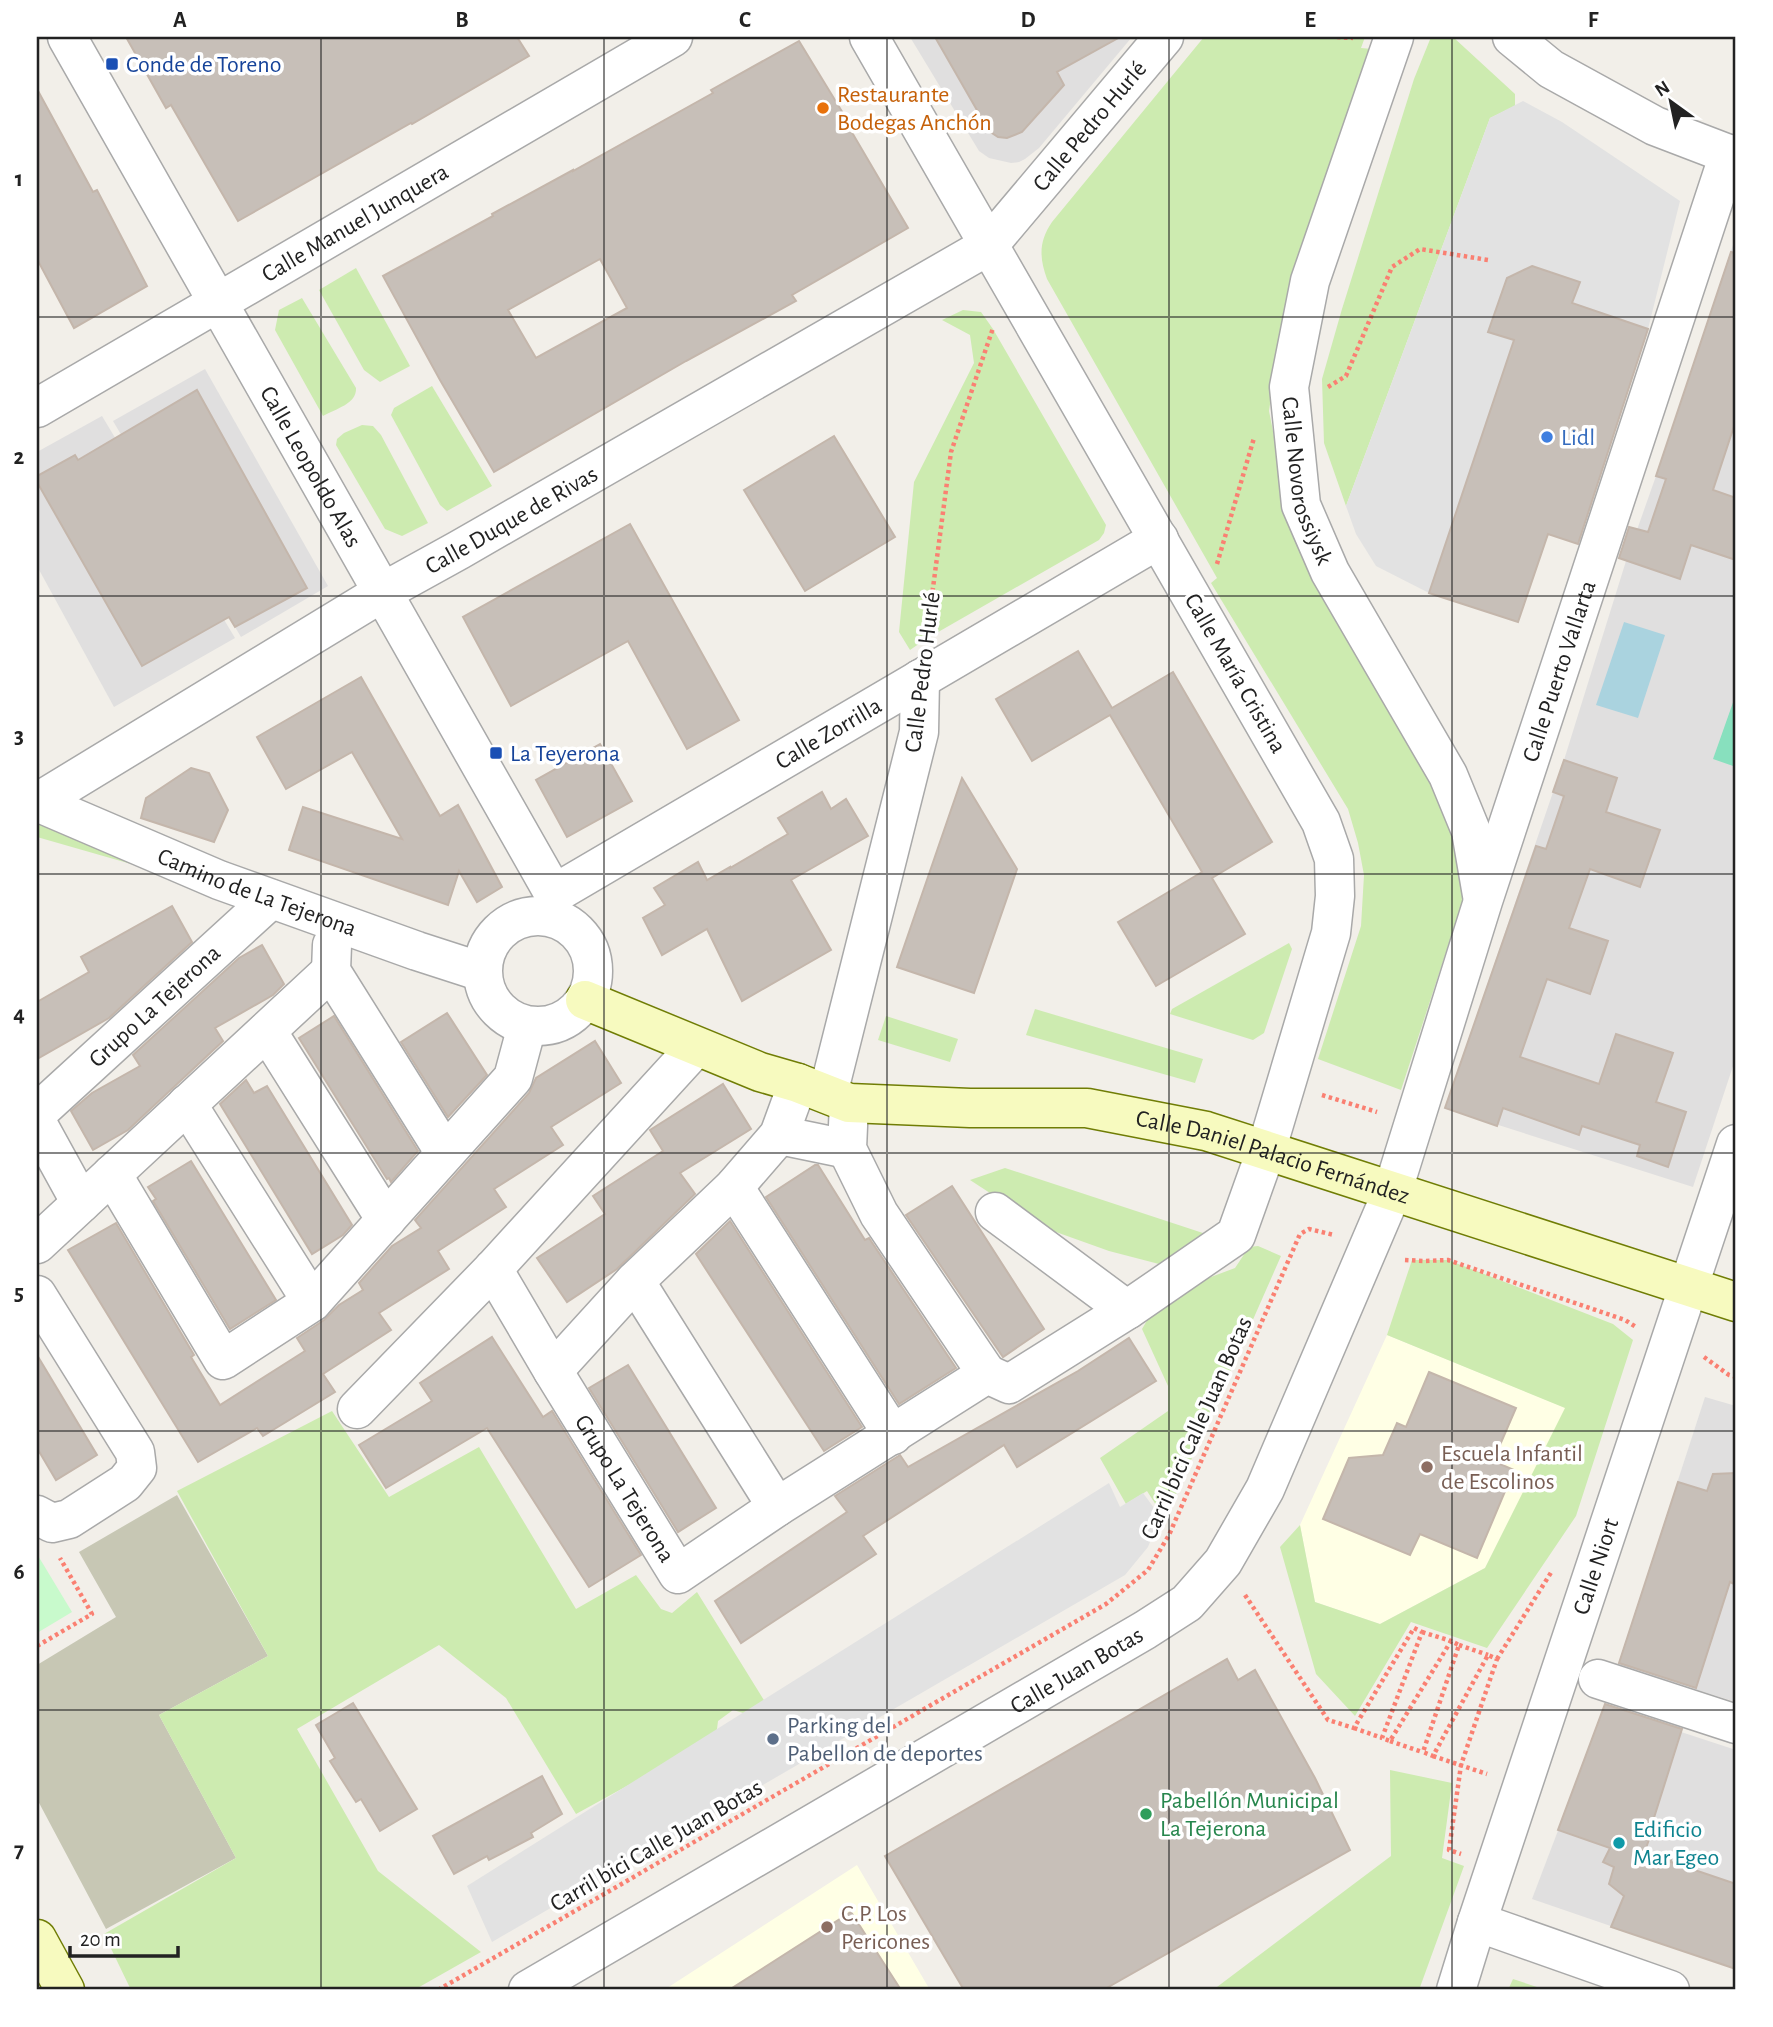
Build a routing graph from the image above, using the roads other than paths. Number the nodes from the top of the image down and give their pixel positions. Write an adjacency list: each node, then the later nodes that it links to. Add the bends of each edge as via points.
1 (67, 37): 9 (street, Calle Leopoldo Alas)
2 (673, 37): 9 (street, Calle Manuel Junquera)
3 (869, 37): 8 (street, Calle María Cristina)
4 (1164, 37): 8 (street, Calle Pedro Hurlé)
5 (1394, 37): 16 (street, Calle Novorossiysk, via 1310,281 1289,387 1301,505 1330,572 1448,775 1472,831)
6 (1512, 37): 7 (street, via 1551,69 1655,126)
7 (1733, 156): 16 (street, Calle Puerto Vallarta)
8 (988, 246): 11 (street, Calle María Cristina); 12 (street, Calle Duque de Rivas)
9 (218, 303): 10 (street, Calle Manuel Junquera); 12 (street, Calle Leopoldo Alas)
10 (37, 408)
11 (1159, 539): 13 (street, Calle Zorrilla); 32 (street, Calle María Cristina, via 1321,822 1334,859 1331,933)
12 (383, 592): 14 (street, Calle Duque de Rivas); 17 (street, Calle Leopoldo Alas)
13 (920, 679): 17 (street, Calle Zorrilla); 25 (street, Calle Pedro Hurlé, via 919,732)
14 (38, 802): 15 (street, Camino de La Tejerona)
15 (271, 899): 18 (street, Camino de La Tejerona); 27 (street, Grupo La Tejerona)
16 (1483, 901): 36 (street, Calle Puerto Vallarta)
17 (553, 906): 20 (street, via 512,922 496,934); 21 (street, via 585,942 593,961 593,981)
18 (334, 922): 19 (street); 20 (street, Camino de La Tejerona)
19 (331, 971): 23 (street); 33 (street)
20 (482, 972): 22 (street, via 485,991 495,1007)
21 (585, 1000): 22 (street, via 570,1017 549,1026); 24 (street)
22 (527, 1026): 33 (street, via 513,1078)
23 (267, 1031): 26 (street); 39 (street)
24 (696, 1047): 25 (street); 41 (street)
25 (825, 1094): 29 (street); 31 (street); 32 (street, Calle Daniel Palacio Fernández, via 970,1108 1087,1108 1206,1131)
26 (187, 1104): 34 (street); 45 (street)
27 (37, 1113)
28 (37, 1123): 37 (street)
29 (779, 1135): 31 (street); 35 (street)
30 (1736, 1144): 43 (street, Calle Niort)
31 (847, 1149): 49 (street, via 879,1214)
32 (1266, 1150): 36 (street, Calle Daniel Palacio Fernández); 47 (street, Calle María Cristina, via 1236,1235)
33 (445, 1153): 39 (street)
34 (112, 1174): 37 (street); 45 (street, via 222,1360)
35 (734, 1187): 42 (street); 51 (street)
36 (1393, 1190): 43 (street, Calle Daniel Palacio Fernández); 59 (street, Calle Juan Botas, via 1265,1489 1223,1562 1187,1603)
37 (81, 1203): 40 (street)
38 (995, 1212): 47 (street)
39 (386, 1220): 45 (street)
40 (37, 1244)
41 (493, 1269): 48 (street, Grupo La Tejerona); 50 (street)
42 (635, 1281): 48 (street); 52 (street)
43 (1690, 1286): 46 (street, Calle Daniel Palacio Fernández); 56 (street, Calle Niort)
44 (37, 1295): 53 (street, via 135,1452 137,1468 125,1483 69,1519 52,1523)
45 (312, 1302)
46 (1736, 1302)
47 (1127, 1310): 49 (street, via 1009,1384)
48 (553, 1371): 52 (street, Grupo La Tejerona, via 678,1574)
49 (987, 1374): 51 (street, Grupo La Tejerona)
50 (357, 1409)
51 (893, 1435): 52 (street, Grupo La Tejerona)
52 (777, 1507)
53 (37, 1515)
54 (1598, 1679): 55 (street)
55 (1736, 1724)
56 (1477, 1922): 60 (street, Calle Niort); 61 (street)
57 (37, 1940): 58 (street)
58 (65, 1990)
59 (528, 1990)
60 (1456, 1990)
61 (1670, 1990)

